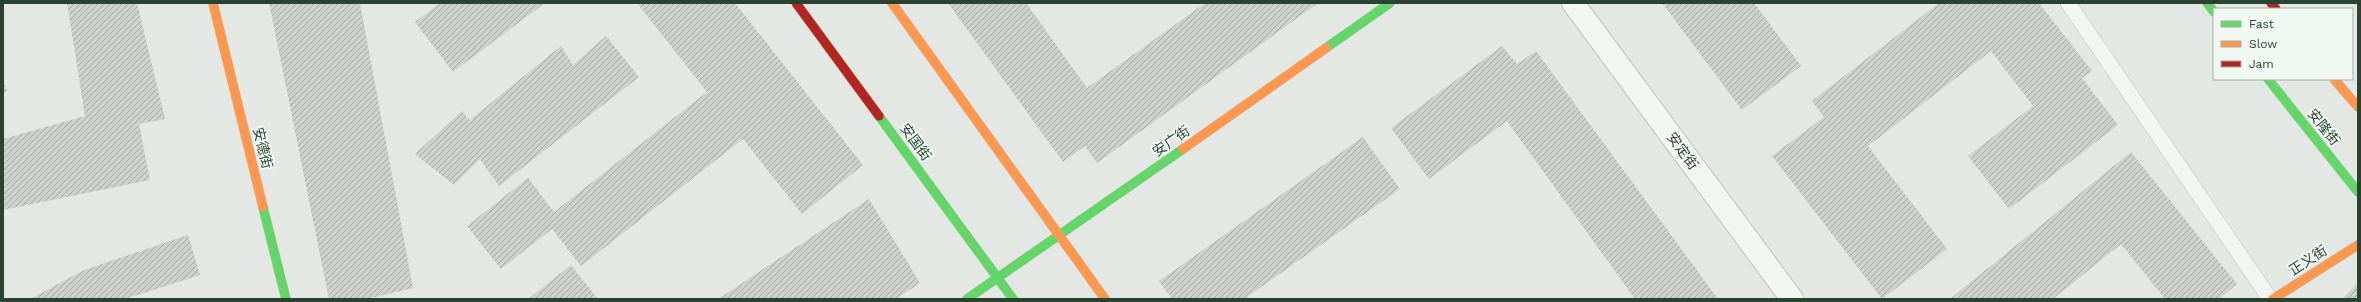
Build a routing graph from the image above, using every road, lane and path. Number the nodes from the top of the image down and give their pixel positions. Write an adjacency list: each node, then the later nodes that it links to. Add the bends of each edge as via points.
1 (212, 3): 14 (main road, 安德街)
2 (796, 3): 13 (main road, 安国街)
3 (892, 3): 11 (main road)
4 (1390, 3): 11 (main road, 安广街)
5 (1573, 3): 18 (street, 安定街)
6 (2068, 3): 19 (lane)
7 (2269, 80): 10 (main road, 安隆街)
8 (2335, 80): 9 (main road)
9 (2358, 108)
10 (2358, 192)
11 (1061, 236): 13 (main road, 安广街); 17 (main road)
12 (2358, 245): 19 (main road, 正义街)
13 (999, 278): 15 (main road, 安广街); 16 (main road, 安国街)
14 (286, 299)
15 (967, 299)
16 (1013, 299)
17 (1105, 299)
18 (1792, 299)
19 (2272, 299)

